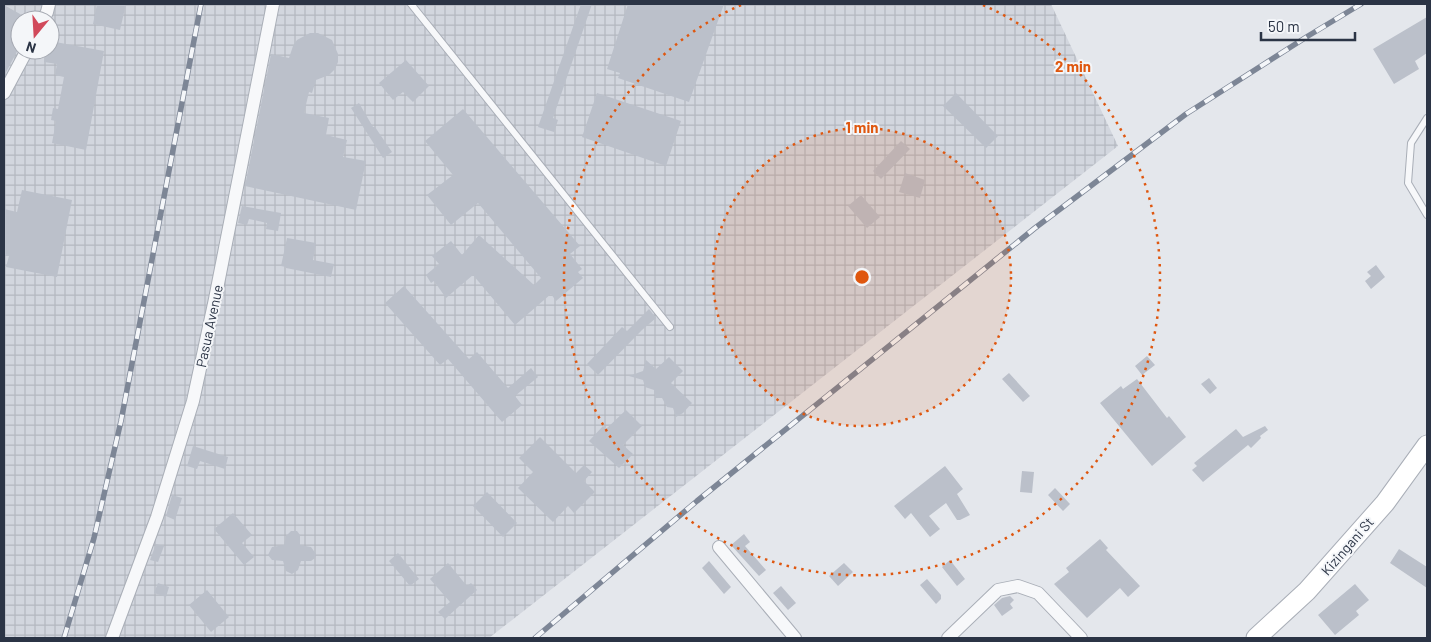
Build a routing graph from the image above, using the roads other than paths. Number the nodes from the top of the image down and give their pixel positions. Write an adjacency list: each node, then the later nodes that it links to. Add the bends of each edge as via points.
1 (273, 4): 10 (street, Pasua Avenue, via 193,401 157,517)
2 (410, 4): 7 (lane)
3 (22, 60): 4 (street)
4 (4, 94)
5 (1427, 118): 6 (lane, via 1411,143 1408,184)
6 (1427, 215)
7 (670, 327)
8 (1427, 445): 14 (street, Kizingani St, via 1384,503 1307,591)
9 (719, 547): 11 (street)
10 (112, 638)
11 (795, 638)
12 (948, 638): 13 (street, via 998,590 1018,586 1038,593)
13 (1081, 638)
14 (1256, 638)

